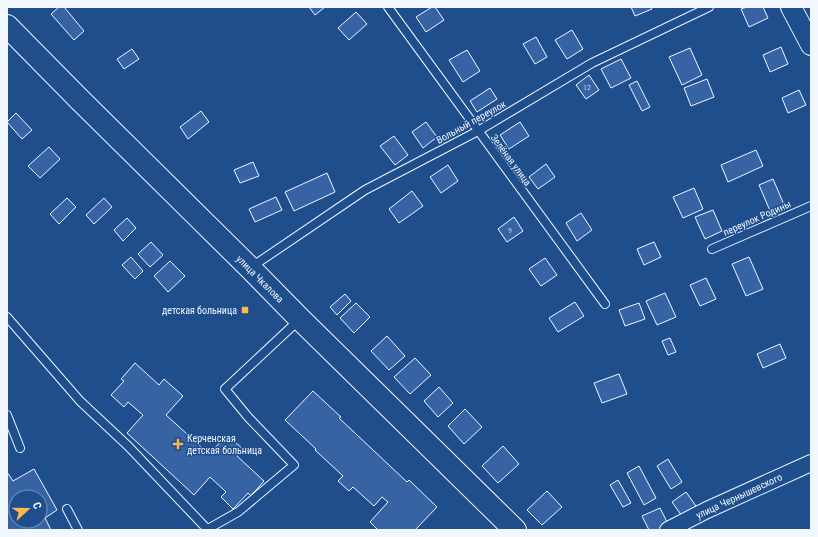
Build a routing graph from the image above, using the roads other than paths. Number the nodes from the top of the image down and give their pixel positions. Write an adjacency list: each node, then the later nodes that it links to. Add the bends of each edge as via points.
1 (388, 7): 7 (lane, Зелёная улица)
2 (709, 7): 7 (lane, Вольный переулок, via 592,63)
3 (792, 7): 6 (street)
4 (7, 26): 10 (main road, улица Чкалова)
5 (7, 41): 10 (main road, улица Чкалова, via 78,113)
6 (811, 45)
7 (478, 131): 10 (lane, Вольный переулок, via 365,190); 11 (lane, Зелёная улица)
8 (811, 206): 9 (lane, переулок Родины)
9 (712, 250)
10 (246, 272): 13 (main road, улица Чкалова)
11 (605, 304)
12 (7, 317): 19 (lane, via 80,401 128,446)
13 (297, 322): 19 (lane, via 225,389 294,465 238,512); 20 (main road, улица Чкалова); 21 (main road, улица Чкалова)
14 (7, 414): 15 (lane)
15 (20, 448)
16 (811, 463): 22 (street, улица Чернышевского)
17 (67, 509): 18 (lane)
18 (78, 530)
19 (206, 530)
20 (500, 530)
21 (515, 530)
22 (668, 530)

